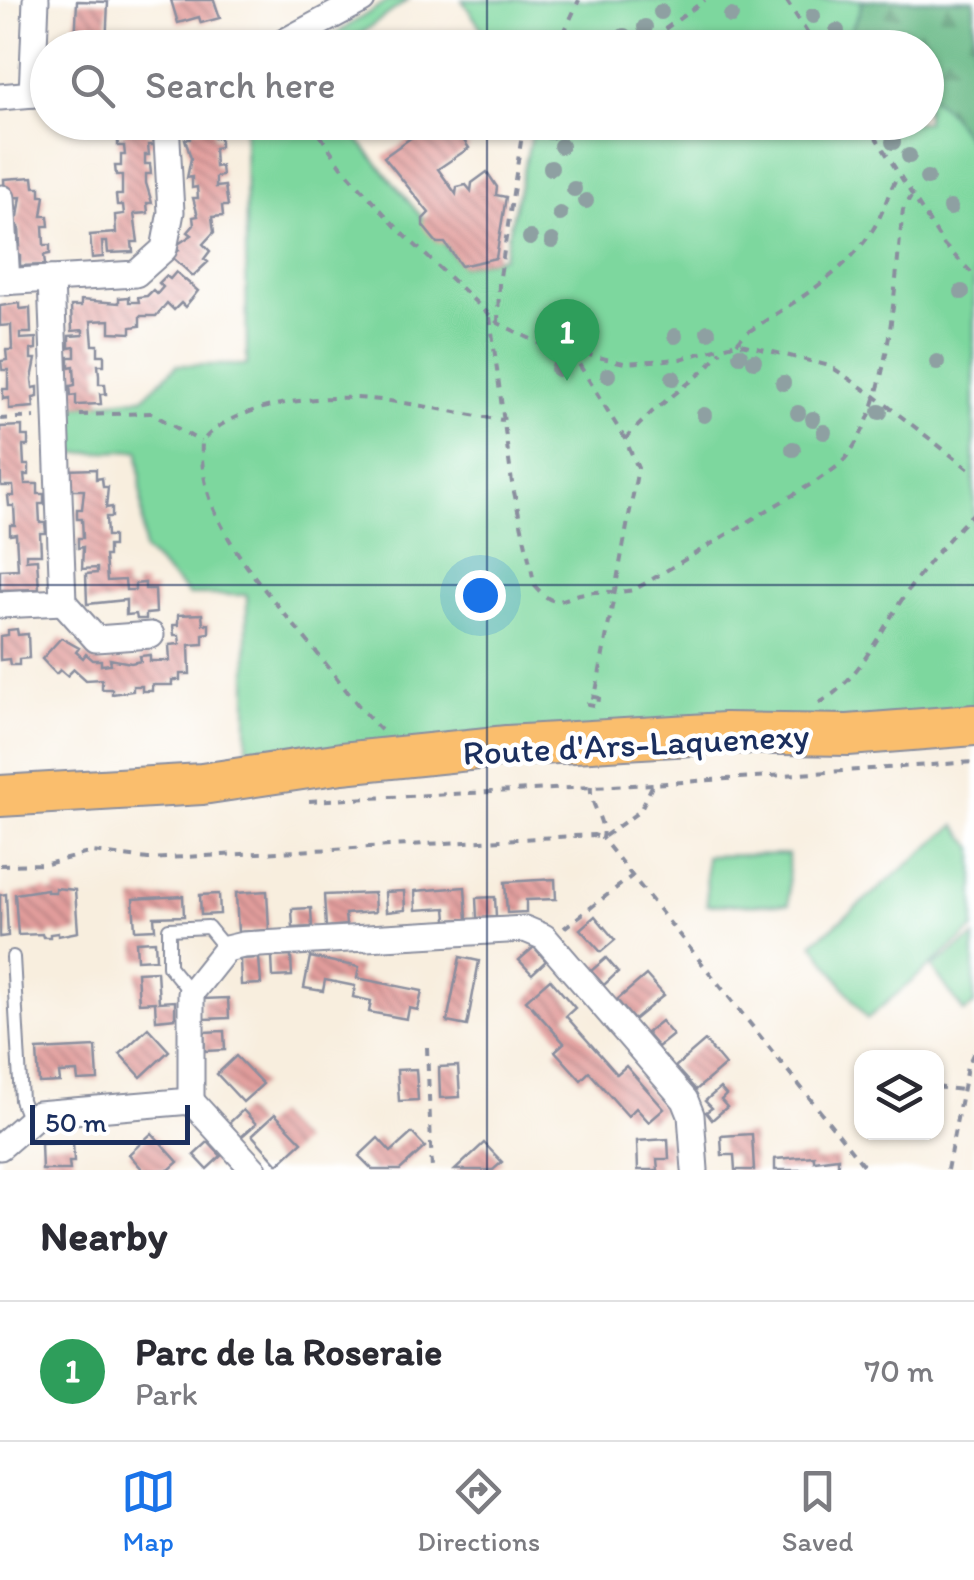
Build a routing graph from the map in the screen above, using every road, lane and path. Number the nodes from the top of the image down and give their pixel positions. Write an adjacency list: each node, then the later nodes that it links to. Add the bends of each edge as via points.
1 (36, 0): 6 (street)
2 (362, 0): 7 (street)
3 (579, 0): 8 (path)
4 (705, 0): 9 (path)
5 (786, 0): 10 (path)
6 (37, 30)
7 (306, 30)
8 (565, 30)
9 (664, 30)
10 (805, 30)
11 (30, 94): 12 (street)
12 (0, 97)
13 (167, 140): 21 (street, via 171,212 164,248 136,274)
14 (324, 140): 23 (path, via 398,229)
15 (521, 140): 24 (path)
16 (877, 140): 17 (path)
17 (899, 174): 18 (path); 25 (path, via 873,230 847,260)
18 (911, 196): 20 (path, via 944,246); 28 (path)
19 (2, 198): 22 (street)
20 (974, 275)
21 (50, 280): 22 (street); 29 (street)
22 (4, 282)
23 (490, 317): 24 (path); 31 (path)
24 (498, 323): 27 (path)
25 (736, 343): 26 (path); 28 (path, via 830,366)
26 (722, 349): 27 (path, via 624,364); 32 (path)
27 (571, 352): 32 (path)
28 (876, 397): 34 (path); 36 (path, via 842,462 634,590)
29 (55, 416): 30 (path); 33 (path, via 144,411); 37 (street)
30 (0, 419)
31 (502, 420): 33 (path, via 336,399 249,413); 36 (path, via 535,586 554,601 582,592)
32 (625, 438): 36 (path, via 638,476)
33 (202, 442): 44 (path, via 205,486 236,552)
34 (974, 473)
35 (974, 514): 41 (path, via 909,589 860,665)
36 (614, 594): 40 (path)
37 (63, 602): 38 (street); 39 (street, via 96,639)
38 (0, 605)
39 (151, 635)
40 (595, 697)
41 (817, 704)
42 (974, 725): 48 (main road, Route d'Ars-Laquenexy, via 566,742 342,763)
43 (974, 737): 48 (main road, Route d'Ars-Laquenexy)
44 (393, 738)
45 (974, 762): 47 (path)
46 (596, 777): 49 (path)
47 (654, 784): 49 (path); 51 (path, via 640,811)
48 (296, 786): 49 (path); 50 (main road, Route d'Ars-Laquenexy, via 202,784)
49 (593, 786): 51 (path, via 590,799)
50 (0, 796)
51 (602, 838): 52 (path, via 148,859 92,852 47,864); 53 (path)
52 (0, 865)
53 (632, 876): 54 (path); 68 (path)
54 (547, 941): 55 (street, via 525,929); 67 (street, via 685,1100)
55 (226, 949): 57 (street); 57 (lane, via 208,927 170,930 169,966)
56 (13, 958): 63 (lane, via 21,1100)
57 (191, 993): 62 (street)
58 (428, 1048): 66 (path)
59 (974, 1052): 61 (path)
60 (944, 1088): 61 (path)
61 (962, 1090): 69 (path)
62 (191, 1101): 63 (street, via 38,1114); 65 (street)
63 (30, 1121): 64 (street)
64 (0, 1147)
65 (254, 1170)
66 (432, 1170)
67 (696, 1170)
68 (867, 1170)
69 (946, 1170)

